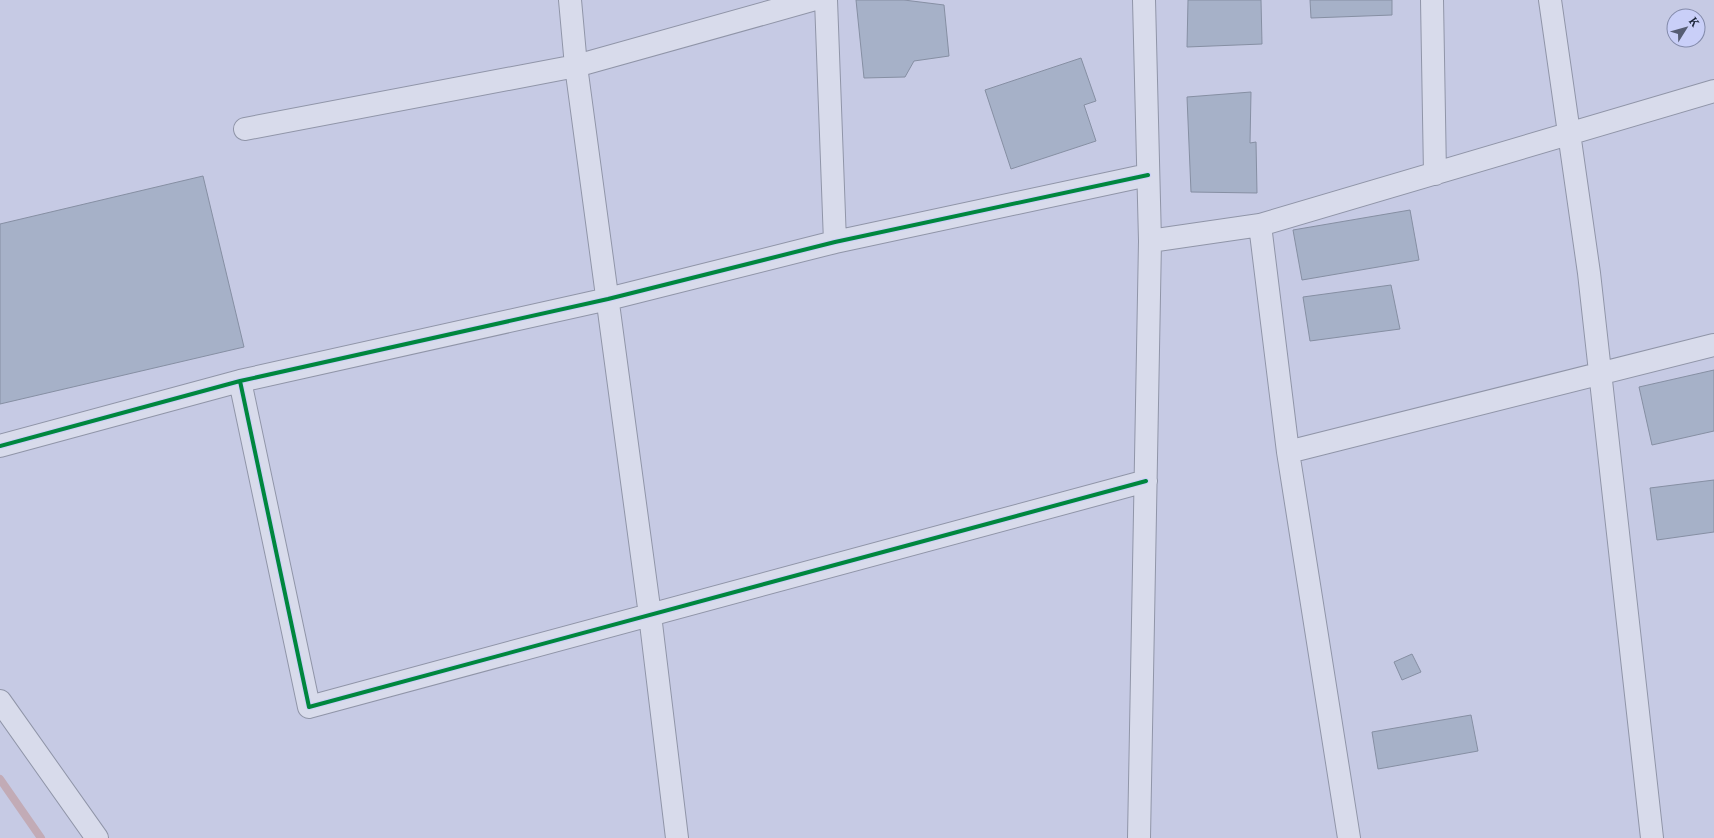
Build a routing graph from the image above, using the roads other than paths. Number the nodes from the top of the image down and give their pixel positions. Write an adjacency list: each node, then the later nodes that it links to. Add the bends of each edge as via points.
1 (570, 0): 7 (street)
2 (812, 0): 7 (street)
3 (826, 0): 15 (street)
4 (1144, 0): 12 (street)
5 (1432, 0): 11 (street)
6 (1550, 0): 10 (street)
7 (576, 66): 9 (street); 16 (street)
8 (1714, 91): 10 (street)
9 (245, 129)
10 (1569, 134): 11 (street); 18 (street, via 1590,274)
11 (1435, 174): 13 (street)
12 (1148, 175): 14 (street); 15 (street)
13 (1260, 225): 14 (street); 21 (street)
14 (1150, 241): 22 (street)
15 (835, 242): 16 (street)
16 (608, 299): 19 (street); 23 (street)
17 (1714, 345): 18 (street)
18 (1600, 374): 21 (street); 29 (street)
19 (240, 380): 20 (street); 23 (street, via 309,707)
20 (0, 446)
21 (1288, 452): 28 (street)
22 (1146, 481): 23 (street); 27 (street)
23 (650, 615): 26 (street)
24 (0, 701): 25 (street)
25 (97, 838)
26 (677, 838)
27 (1139, 838)
28 (1349, 838)
29 (1652, 838)

